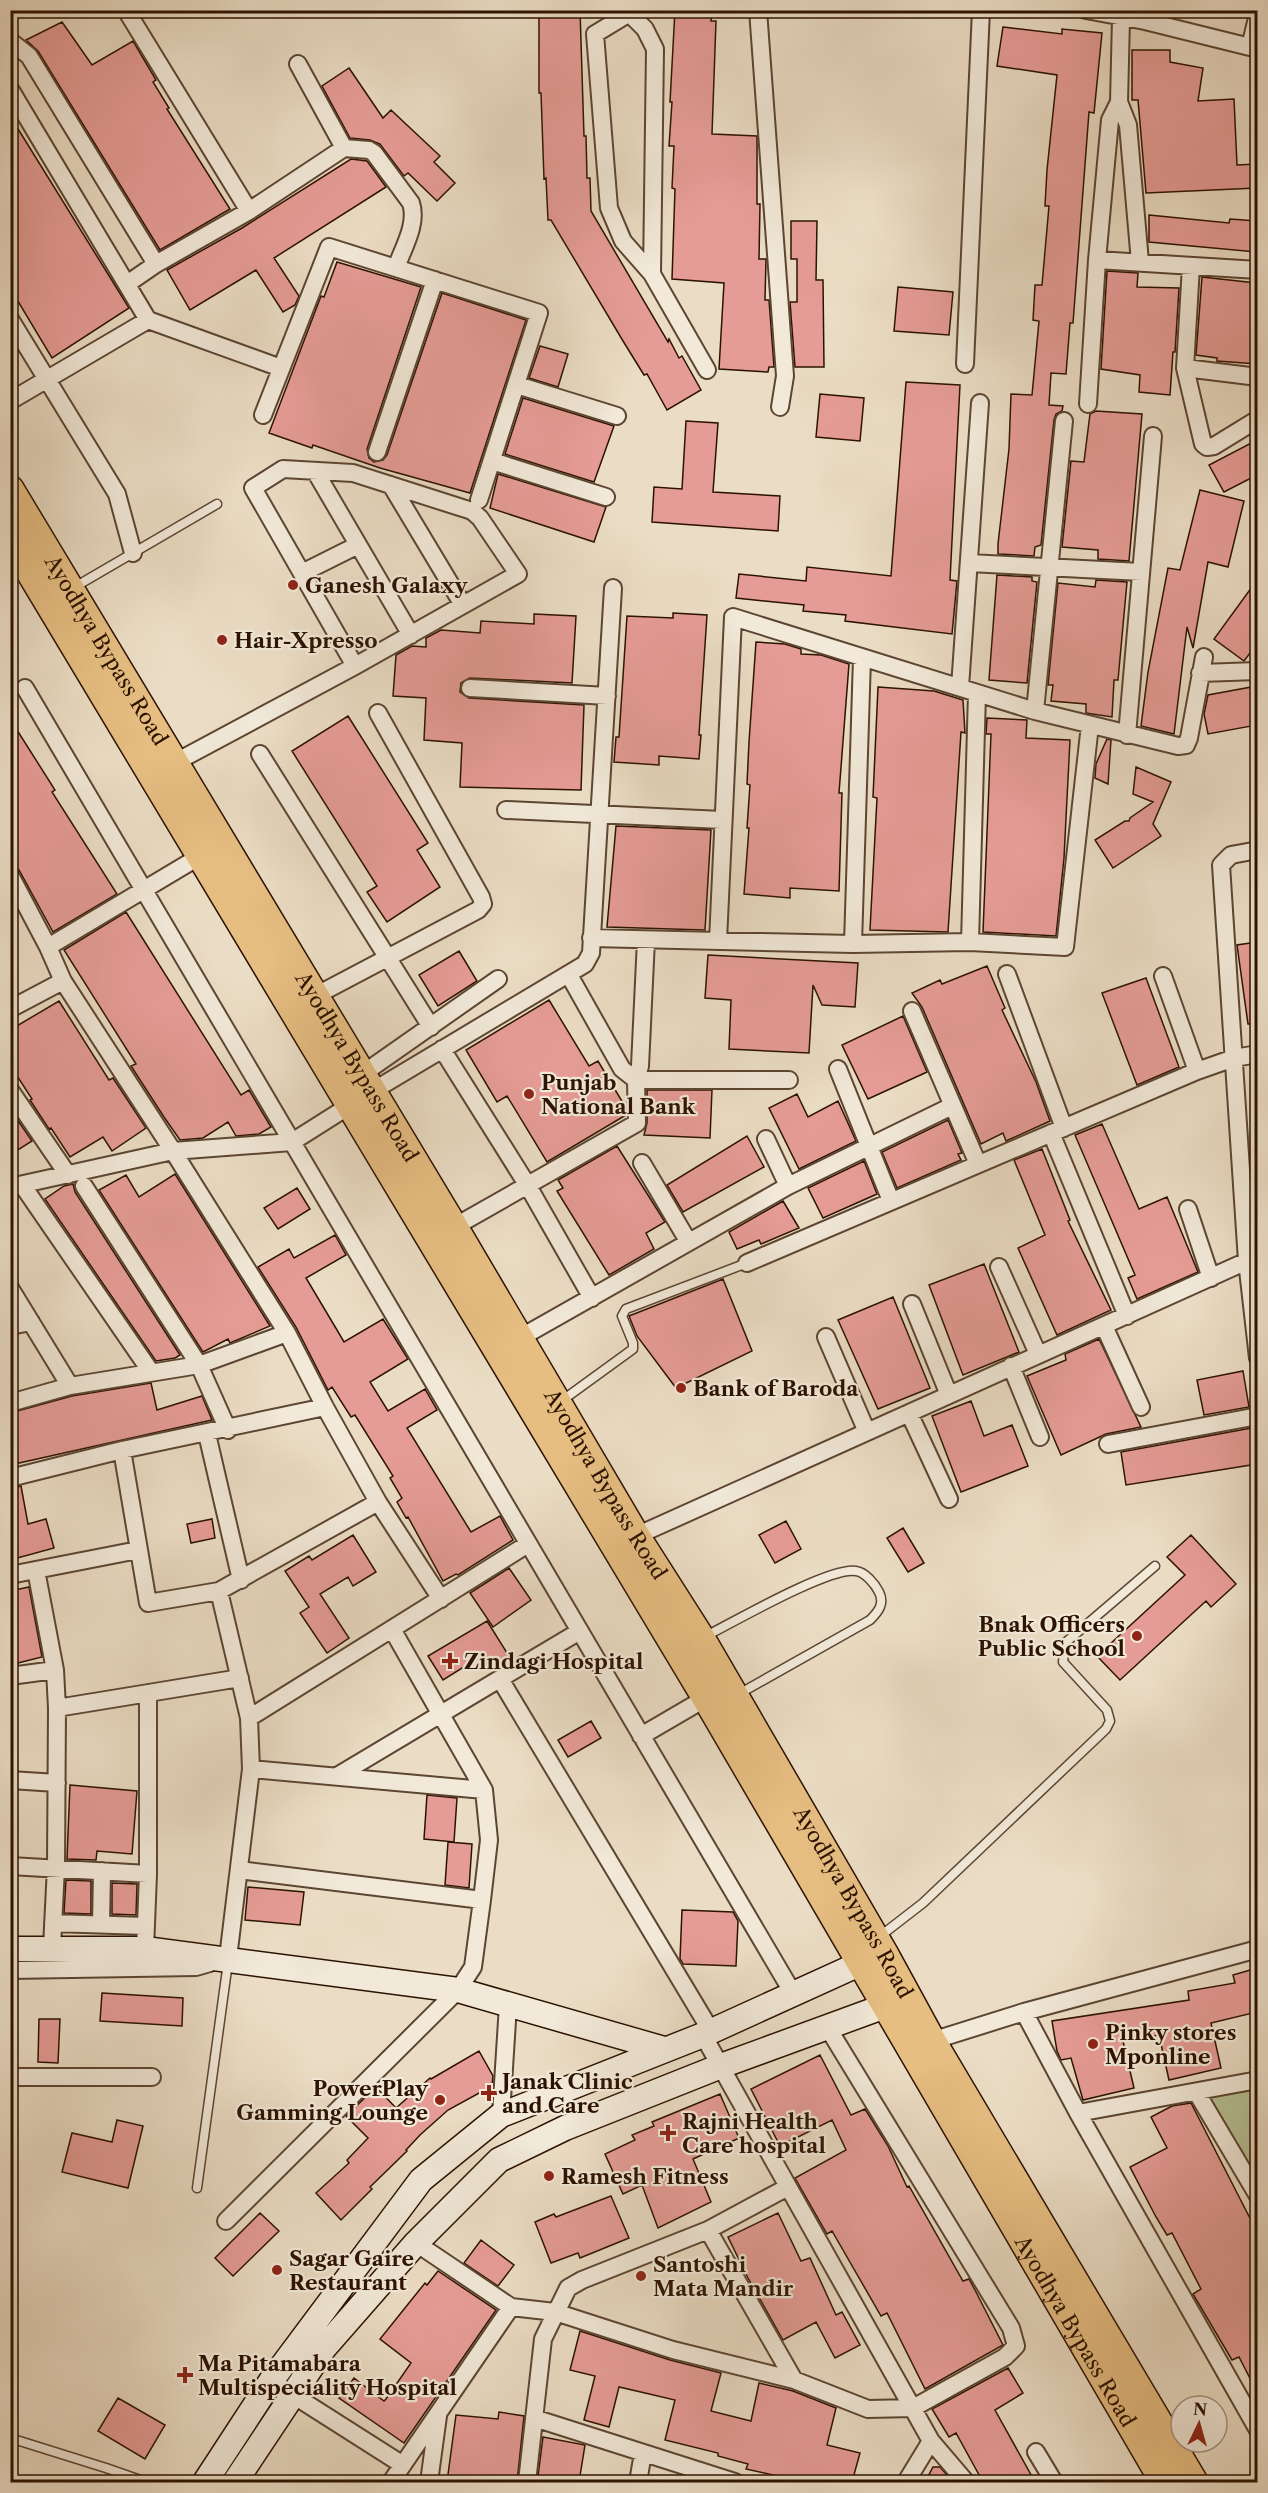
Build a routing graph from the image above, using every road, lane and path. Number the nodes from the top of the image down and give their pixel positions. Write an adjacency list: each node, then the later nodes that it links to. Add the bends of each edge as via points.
1 (126, 10): 15 (street)
2 (758, 10): 37 (street, via 785,376)
3 (981, 10): 27 (street)
4 (1086, 10): 8 (street)
5 (627, 12): 22 (street, via 645,29 655,49); 22 (street, via 595,34 609,208 623,241)
6 (1257, 14): 10 (street)
7 (1147, 16): 8 (street); 10 (street)
8 (1121, 18): 13 (street)
9 (10, 44): 18 (street, via 29,56)
10 (1253, 48)
11 (298, 64): 14 (street)
12 (10, 89): 24 (street)
13 (1119, 102): 16 (street, via 1110,120); 17 (street, via 1128,125)
14 (344, 148): 15 (street); 20 (street, via 374,153 411,203 412,224)
15 (249, 211): 18 (street)
16 (1097, 260): 17 (street); 36 (street)
17 (1140, 262): 19 (street)
18 (156, 264): 24 (street)
19 (1191, 266): 21 (street); 29 (street)
20 (396, 268): 23 (street); 28 (street, via 329,247)
21 (1257, 270)
22 (652, 274): 30 (street)
23 (435, 280): 33 (street, via 539,313); 43 (street)
24 (127, 284): 26 (street)
25 (10, 319): 32 (street)
26 (148, 320): 28 (street); 32 (street)
27 (965, 364)
28 (281, 368): 38 (street)
29 (1185, 368): 31 (street); 40 (street, via 1203,444 1207,447)
30 (707, 370)
31 (1257, 377)
32 (46, 381): 34 (street); 53 (street, via 117,494)
33 (517, 385): 39 (street); 44 (street)
34 (10, 401)
35 (980, 403): 54 (street)
36 (1088, 404)
37 (780, 407)
38 (263, 415)
39 (617, 416)
40 (1257, 419)
41 (1064, 421): 55 (street)
42 (1153, 436): 56 (street)
43 (377, 452)
44 (492, 461): 48 (street); 49 (street)
45 (315, 471): 46 (street, via 352,473); 52 (street); 57 (street, via 283,469 253,488)
46 (390, 485): 60 (street); 60 (street, via 472,511 518,574)
47 (10, 489): 59 (main road, Ayodhya Bypass Road)
48 (606, 497)
49 (479, 500)
50 (217, 504): 53 (lane)
51 (10, 539): 79 (main road, Ayodhya Bypass Road)
52 (358, 545): 57 (street); 61 (street)
53 (133, 553): 59 (lane)
54 (969, 563): 55 (street); 65 (street)
55 (1048, 567): 56 (street); 70 (street)
56 (1141, 572): 73 (street)
57 (302, 573): 63 (street)
58 (613, 588): 69 (street)
59 (70, 590): 75 (main road, Ayodhya Bypass Road)
60 (463, 605): 61 (street)
61 (411, 635): 63 (street)
62 (862, 658): 65 (street); 78 (street, via 733,617); 88 (street)
63 (355, 666): 75 (street)
64 (1257, 671): 73 (street, via 1202,665 1186,745)
65 (960, 687): 68 (street)
66 (25, 688): 82 (street)
67 (470, 688): 69 (street)
68 (977, 693): 70 (street); 87 (street)
69 (607, 696): 77 (street)
70 (1035, 711): 72 (street)
71 (378, 713): 90 (street, via 483,904)
72 (1090, 725): 73 (street); 87 (street, via 1065,947)
73 (1127, 735)
74 (260, 754): 90 (street)
75 (174, 763): 79 (main road, Ayodhya Bypass Road)
76 (506, 810): 77 (street)
77 (599, 814): 78 (street); 84 (street)
78 (722, 820): 86 (street)
79 (211, 850): 82 (street); 96 (main road, Ayodhya Bypass Road); 108 (main road, Ayodhya Bypass Road)
80 (1257, 850): 102 (street, via 1231,855 1221,866)
81 (10, 875): 83 (street)
82 (144, 891): 89 (street); 112 (street)
83 (16, 897): 89 (street)
84 (591, 938): 85 (street); 92 (street, via 591,953 585,964)
85 (646, 940): 86 (street); 105 (street)
86 (718, 941): 88 (street)
87 (970, 942): 88 (street)
88 (853, 944)
89 (48, 947): 95 (street)
90 (387, 959): 96 (street); 99 (street)
91 (1007, 974): 110 (street)
92 (569, 975): 100 (street); 105 (street, via 622,1069)
93 (1163, 976): 104 (street)
94 (498, 979): 99 (street)
95 (63, 981): 97 (street); 114 (street)
96 (315, 996): 108 (main road, Ayodhya Bypass Road)
97 (10, 1009)
98 (912, 1011): 109 (street)
99 (431, 1027): 108 (street)
100 (442, 1049): 108 (street); 120 (street)
101 (1257, 1054): 102 (street)
102 (1234, 1058): 104 (street); 126 (street)
103 (838, 1069): 113 (street)
104 (1197, 1071): 110 (street)
105 (636, 1080): 106 (street); 120 (street, via 637,1123)
106 (789, 1080)
107 (10, 1090): 117 (street)
108 (361, 1091): 112 (street); 124 (main road, Ayodhya Bypass Road); 180 (main road, Ayodhya Bypass Road)
109 (952, 1106): 113 (street); 116 (street)
110 (1058, 1130): 116 (street); 133 (street)
111 (766, 1139): 121 (street)
112 (292, 1142): 114 (street); 163 (street)
113 (870, 1146): 121 (street); 122 (street)
114 (174, 1151): 117 (street); 137 (street)
115 (642, 1163): 125 (street)
116 (978, 1164): 122 (street)
117 (68, 1175): 118 (street)
118 (17, 1186): 144 (street)
119 (84, 1186): 142 (street)
120 (528, 1186): 124 (street); 131 (street)
121 (788, 1186): 125 (street)
122 (891, 1201): 127 (street)
123 (1188, 1209): 129 (street)
124 (454, 1227): 139 (main road, Ayodhya Bypass Road)
125 (688, 1240): 131 (street)
126 (1247, 1261): 129 (street); 141 (street)
127 (747, 1263): 148 (lane, via 626,1310 622,1316 633,1349)
128 (999, 1267): 140 (street)
129 (1211, 1278): 133 (street)
130 (10, 1288): 134 (street)
131 (592, 1298): 139 (street)
132 (912, 1304): 146 (street)
133 (1127, 1316): 136 (street)
134 (31, 1322): 135 (street); 145 (street)
135 (10, 1326)
136 (1104, 1326): 140 (street); 150 (street)
137 (287, 1333): 142 (street); 149 (street)
138 (826, 1337): 154 (street)
139 (518, 1339): 148 (main road, Ayodhya Bypass Road)
140 (1038, 1354): 143 (street)
141 (1257, 1358)
142 (200, 1365): 144 (street); 153 (street)
143 (1011, 1366): 146 (street); 156 (street)
144 (151, 1372): 145 (street)
145 (70, 1386): 147 (street)
146 (949, 1395): 151 (street)
147 (10, 1403)
148 (557, 1404): 162 (main road, Ayodhya Bypass Road)
149 (325, 1407): 153 (street); 161 (street)
150 (1141, 1407)
151 (909, 1413): 154 (street); 160 (street)
152 (1257, 1416): 157 (street)
153 (228, 1430): 155 (street)
154 (867, 1432): 162 (street)
155 (207, 1434): 158 (street); 168 (street)
156 (1040, 1437)
157 (1108, 1444)
158 (122, 1450): 159 (street); 164 (street)
159 (10, 1478)
160 (950, 1499)
161 (378, 1502): 168 (street); 170 (street)
162 (636, 1536): 173 (main road, Ayodhya Bypass Road)
163 (528, 1544): 170 (street); 172 (street)
164 (138, 1550): 166 (street); 169 (street, via 148,1603)
165 (1155, 1566): 204 (lane, via 1065,1643 1063,1662 1107,1710 1110,1721 1106,1729)
166 (36, 1570): 167 (street); 174 (street)
167 (10, 1575)
168 (241, 1580): 169 (street)
169 (219, 1591): 176 (street)
170 (441, 1599): 171 (street)
171 (392, 1629): 182 (street); 183 (street)
172 (580, 1631): 177 (street); 186 (street)
173 (701, 1638): 179 (main road, Ayodhya Bypass Road); 179 (lane, via 829,1574 857,1571 878,1590 879,1611 870,1620)
174 (55, 1670): 175 (street); 181 (street)
175 (10, 1676)
176 (240, 1678): 178 (street); 183 (street)
177 (500, 1679): 182 (street); 213 (street)
178 (148, 1693): 181 (street); 196 (street)
179 (735, 1696): 184 (main road, Ayodhya Bypass Road)
180 (706, 1698): 185 (main road, Ayodhya Bypass Road); 186 (street)
181 (57, 1708): 190 (street)
182 (442, 1714): 188 (street); 191 (street)
183 (249, 1718): 187 (street)
184 (749, 1720): 185 (main road); 204 (main road, Ayodhya Bypass Road)
185 (725, 1733): 204 (main road, Ayodhya Bypass Road)
186 (641, 1736): 208 (street)
187 (251, 1769): 188 (street); 194 (street)
188 (337, 1776): 191 (street)
189 (10, 1780): 190 (street)
190 (57, 1783): 193 (street)
191 (484, 1790): 197 (street, via 489,1840)
192 (10, 1866): 193 (street)
193 (56, 1867): 195 (street); 198 (street)
194 (239, 1870): 197 (street); 205 (street)
195 (102, 1871): 196 (street); 199 (street)
196 (148, 1874): 200 (street)
197 (482, 1900): 207 (street, via 473,1967)
198 (53, 1923): 199 (street); 201 (street)
199 (101, 1925): 200 (street)
200 (145, 1937): 201 (street); 205 (street)
201 (52, 1947): 202 (street)
202 (10, 1949)
203 (1257, 1949): 211 (street)
204 (874, 1952): 208 (street); 209 (main road, Ayodhya Bypass Road)
205 (224, 1958): 206 (street, via 196,1967); 207 (street); 224 (lane)
206 (10, 1970)
207 (458, 1990): 210 (street); 226 (street)
208 (794, 1995): 213 (street)
209 (895, 1999): 212 (street); 214 (main road, Ayodhya Bypass Road)
210 (508, 2005): 215 (street); 222 (street)
211 (1024, 2012): 214 (street); 221 (street)
212 (828, 2028): 216 (street); 234 (street, via 1011,2328 1016,2346 1005,2357)
213 (707, 2033): 215 (street); 216 (street)
214 (921, 2045): 254 (main road, Ayodhya Bypass Road); 255 (main road, Ayodhya Bypass Road)
215 (664, 2049): 222 (street)
216 (721, 2067): 223 (street); 228 (street, via 565,2128 499,2160)
217 (10, 2077): 218 (street)
218 (152, 2077)
219 (1257, 2080): 220 (street)
220 (1197, 2093): 221 (street); 225 (street)
221 (1078, 2113): 237 (street)
222 (501, 2115): 232 (street, via 421,2180)
223 (788, 2187): 227 (street); 234 (street)
224 (197, 2188)
225 (1257, 2196)
226 (225, 2221)
227 (708, 2230): 230 (street, via 582,2280 568,2288); 231 (street)
228 (416, 2243): 229 (street); 233 (street, via 324,2348)
229 (511, 2307): 230 (street); 235 (street)
230 (555, 2312): 231 (street, via 674,2350); 236 (street, via 543,2339)
231 (794, 2380): 234 (street, via 868,2409)
232 (272, 2381): 233 (street); 244 (street)
233 (293, 2395): 242 (street); 245 (street)
234 (913, 2408): 239 (street)
235 (439, 2409): 242 (street); 247 (street)
236 (534, 2418): 241 (street); 248 (street)
237 (1257, 2430)
238 (10, 2438): 243 (lane)
239 (931, 2441): 251 (street); 252 (street)
240 (1036, 2452): 253 (street)
241 (643, 2453): 249 (street); 250 (street)
242 (403, 2465): 246 (street)
243 (146, 2482)
244 (205, 2482)
245 (235, 2482)
246 (391, 2482)
247 (429, 2482)
248 (527, 2482)
249 (638, 2482)
250 (735, 2482)
251 (906, 2482)
252 (966, 2482)
253 (1054, 2482)
254 (1164, 2482)
255 (1194, 2482)

